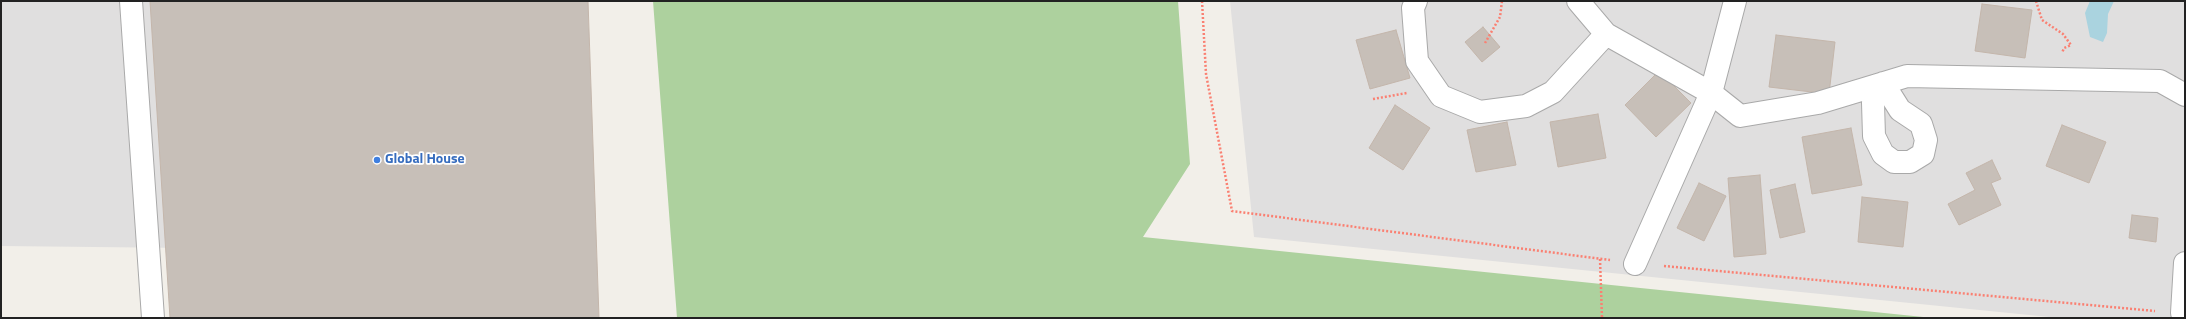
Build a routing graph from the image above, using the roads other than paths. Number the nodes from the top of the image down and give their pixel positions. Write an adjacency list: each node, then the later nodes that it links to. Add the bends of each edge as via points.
1 (131, 1): 11 (street)
2 (1416, 1): 5 (street, via 1413,8 1417,61 1441,96 1480,112 1526,106 1553,92)
3 (1578, 1): 5 (street)
4 (1735, 1): 6 (street)
5 (1606, 34): 6 (street)
6 (1710, 93): 7 (street, via 1740,116 1818,103 1907,76 2160,81); 9 (street)
7 (2185, 95)
8 (2185, 263): 10 (street)
9 (1635, 264)
10 (2182, 313)
11 (153, 318)

